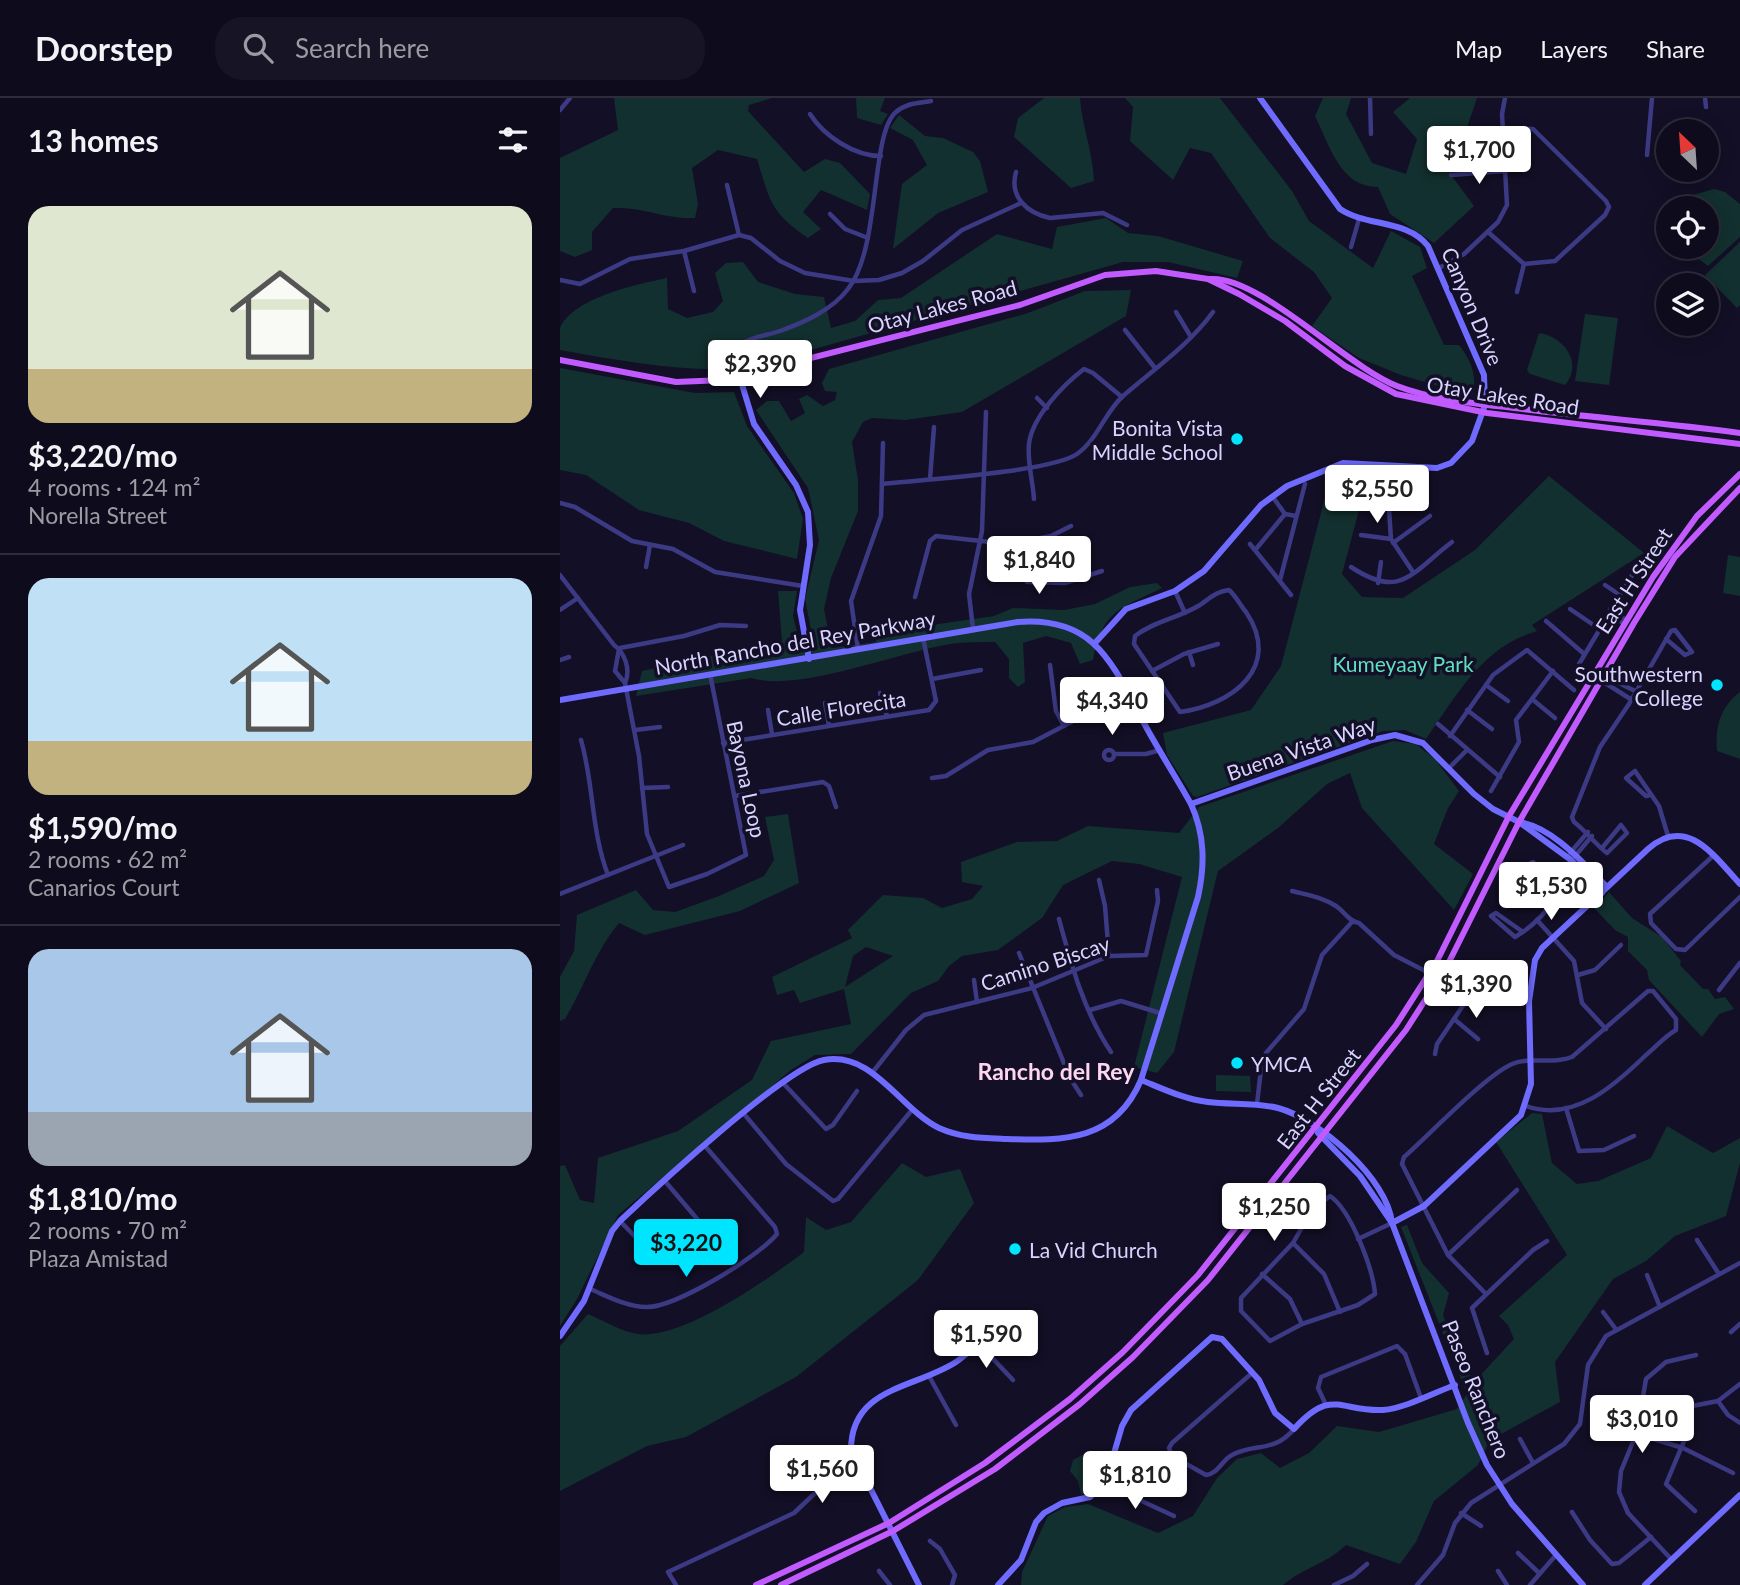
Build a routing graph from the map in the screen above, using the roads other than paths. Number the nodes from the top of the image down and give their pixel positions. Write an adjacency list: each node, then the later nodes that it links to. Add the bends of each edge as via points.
1 (570, 98): 9 (street)
2 (1260, 98): 21 (street, Canyon Drive, via 1330,199)
3 (1370, 98): 12 (street)
4 (1505, 98): 11 (street)
5 (1652, 98): 13 (street)
6 (1705, 98): 8 (street)
7 (931, 101): 14 (street, via 905,106 892,115 884,130)
8 (1706, 107)
9 (560, 110)
10 (810, 114): 14 (street, via 829,136)
11 (1503, 128): 15 (street); 28 (street, via 1524,127 1540,134 1609,208 1555,261)
12 (1371, 134)
13 (1647, 155)
14 (881, 156): 25 (street)
15 (1506, 171): 17 (street); 23 (street, via 1507,205)
16 (1016, 172): 19 (street, via 1015,191)
17 (1451, 175)
18 (727, 186): 24 (street)
19 (1021, 203): 22 (street, via 1050,218 1103,213); 31 (street, via 962,230 902,273)
20 (830, 214): 25 (street, via 845,229)
21 (1359, 219): 26 (street); 29 (street, Canyon Drive, via 1415,234 1428,246)
22 (1126, 225)
23 (1488, 232): 28 (street); 29 (street, via 1459,258)
24 (739, 235): 27 (street); 31 (street, via 805,273)
25 (868, 238): 31 (street)
26 (1351, 247)
27 (684, 251): 30 (street, via 626,261 583,284); 32 (street)
28 (1524, 264): 33 (street)
29 (1438, 268): 44 (street, Canyon Drive, via 1484,375)
30 (560, 280)
31 (854, 281): 40 (street, via 835,302 809,318 745,342 737,356)
32 (694, 291)
33 (1517, 292)
34 (1176, 312): 37 (street)
35 (1213, 312): 37 (street)
36 (1125, 330): 39 (street)
37 (1191, 337): 39 (street)
38 (560, 360): 40 (main road, Otay Lakes Road, via 677,382)
39 (1155, 369): 41 (street)
40 (740, 377): 44 (main road, Otay Lakes Road, via 1020,305 1105,275 1156,271 1221,278 1266,300 1350,361 1399,387); 86 (street, via 754,424 805,504 810,535)
41 (1122, 397): 43 (street, via 1084,369); 51 (street, via 1077,454)
42 (1037, 398): 43 (street)
43 (1047, 408): 51 (street, via 1030,437)
44 (1484, 408): 47 (main road, Otay Lakes Road); 49 (main road, Otay Lakes Road); 50 (street, via 1472,441 1451,463 1421,469)
45 (986, 412): 52 (street)
46 (934, 427): 54 (street)
47 (1740, 433)
48 (883, 443): 55 (street)
49 (1740, 446)
50 (1386, 465): 59 (street, via 1356,461 1334,465); 63 (street)
51 (1032, 467): 52 (street); 60 (street)
52 (984, 473): 54 (street); 70 (street)
53 (1740, 474): 97 (main road, East H Street, via 1696,517)
54 (930, 479): 55 (street)
55 (882, 484): 106 (street, via 881,516 851,601)
56 (1305, 484): 65 (street)
57 (1740, 488): 121 (main road, East H Street, via 1675,557)
58 (1408, 492): 63 (street)
59 (1272, 496): 64 (street); 87 (street, via 1222,554)
60 (1034, 499)
61 (560, 503): 74 (street, via 632,541)
62 (1368, 503): 63 (street)
63 (1390, 503): 69 (street)
64 (1285, 514): 65 (street); 75 (street)
65 (1296, 516): 83 (street)
66 (1430, 516): 69 (street)
67 (1071, 526): 71 (street)
68 (1361, 535): 69 (street)
69 (1392, 541): 81 (street)
70 (979, 542): 71 (street); 90 (street, via 932,538); 100 (street, via 969,594)
71 (1023, 542): 80 (street, via 1027,582 1065,583)
72 (1452, 542): 81 (street)
73 (1250, 544): 75 (street)
74 (650, 545): 78 (street); 86 (street, via 673,549 715,572)
75 (1256, 549): 83 (street)
76 (1381, 562): 84 (street)
77 (1640, 562): 89 (street)
78 (646, 567)
79 (1351, 567): 84 (street)
80 (1102, 570)
81 (1413, 572): 84 (street, via 1397,582)
82 (560, 575): 91 (street)
83 (1280, 580): 88 (street)
84 (1378, 583)
85 (1605, 585): 89 (street)
86 (803, 586): 110 (street, via 801,616)
87 (1175, 591): 95 (street); 103 (street, via 1126,609)
88 (1291, 595)
89 (1619, 595): 94 (street)
90 (915, 597)
91 (578, 598): 93 (street); 105 (street)
92 (1570, 609): 99 (street)
93 (560, 610)
94 (1609, 611): 97 (street); 99 (street)
95 (1185, 613): 118 (street, via 1135,636 1134,644); 118 (street, via 1221,591 1230,592 1258,631 1260,645 1254,665 1243,683 1223,700 1180,712)
96 (1546, 621): 108 (street)
97 (1625, 622): 120 (main road, East H Street)
98 (746, 625): 105 (street, via 720,625)
99 (1598, 628): 108 (street)
100 (973, 629): 101 (street, North Rancho del Rey Parkway); 103 (street, North Rancho del Rey Parkway, via 1026,621 1051,623)
101 (923, 638): 106 (street, North Rancho del Rey Parkway); 122 (street, Calle Florecita)
102 (1667, 639): 102 (street, via 1675,630 1692,652 1685,655); 126 (street)
103 (1095, 642): 127 (street, North Rancho del Rey Parkway, via 1112,661)
104 (1218, 644): 107 (street)
105 (619, 649): 112 (street); 113 (street)
106 (859, 650): 110 (street, North Rancho del Rey Parkway)
107 (1189, 653): 115 (street); 118 (street)
108 (1583, 653): 120 (street, via 1578,667)
109 (569, 657): 111 (street)
110 (808, 659): 119 (street, North Rancho del Rey Parkway)
111 (560, 660)
112 (624, 662): 113 (street); 124 (street)
113 (617, 663): 124 (street, via 615,671)
114 (1050, 665): 140 (street, via 1056,711)
115 (1194, 665)
116 (982, 670): 122 (street)
117 (1553, 670): 123 (street, via 1527,650); 125 (street); 129 (street)
118 (1152, 671)
119 (710, 674): 124 (street, North Rancho del Rey Parkway); 147 (street, Bayona Loop)
120 (1592, 677): 161 (main road, East H Street)
121 (1603, 678): 126 (street); 131 (street); 162 (main road, East H Street)
122 (932, 679): 136 (street, Calle Florecita, via 936,701 932,709)
123 (1486, 685): 132 (street); 135 (street)
124 (626, 686): 130 (street, North Rancho del Rey Parkway); 143 (street, Bayona Loop)
125 (1574, 690)
126 (1635, 691): 131 (street)
127 (1128, 692): 140 (street); 148 (street, North Rancho del Rey Parkway)
128 (880, 693): 136 (street)
129 (1532, 699): 137 (street); 152 (street, via 1516,720 1518,742)
130 (560, 700)
131 (1632, 700): 163 (street, via 1600,747 1573,817)
132 (1508, 701)
133 (825, 703): 139 (street)
134 (768, 710): 144 (street)
135 (1467, 710): 142 (street); 145 (street)
136 (887, 716): 139 (street, Calle Florecita)
137 (1555, 718)
138 (1438, 724): 145 (street)
139 (829, 725): 144 (street, Calle Florecita)
140 (1064, 726): 153 (street, via 1033,742 985,751 946,776)
141 (660, 727): 143 (street)
142 (1492, 729)
143 (635, 730): 155 (street, Bayona Loop)
144 (772, 734): 147 (street, Calle Florecita)
145 (1450, 736): 149 (street)
146 (581, 740): 170 (street, via 589,764 595,835)
147 (723, 743): 158 (street, Bayona Loop)
148 (1160, 750): 150 (street); 159 (street, North Rancho del Rey Parkway)
149 (1466, 751): 151 (street); 152 (street)
150 (1114, 754)
151 (1449, 768): 159 (street, Buena Vista Way, via 1423,743 1395,735); 161 (street, Buena Vista Way, via 1474,794)
152 (1500, 777): 156 (street)
153 (932, 778)
154 (668, 787): 155 (street)
155 (642, 788): 168 (street, Bayona Loop, via 646,825)
156 (1491, 791)
157 (1651, 794): 157 (street, via 1646,796 1626,778 1635,771); 164 (street)
158 (735, 796): 160 (street, via 823,782 830,786); 168 (street, Bayona Loop, via 746,850 743,858 673,887 666,885)
159 (1191, 804): 197 (street, North Rancho del Rey Parkway, via 1203,846 1202,877)
160 (836, 807)
161 (1509, 816): 162 (street, Buena Vista Way); 189 (main road, East H Street)
162 (1519, 822): 169 (street, Buena Vista Way); 216 (main road, East H Street, via 1429,995)
163 (1590, 834): 166 (street); 169 (street)
164 (1668, 836): 167 (street, via 1698,841); 174 (street, via 1653,843)
165 (683, 845): 168 (street)
166 (1601, 848): 166 (street, via 1607,853 1627,832 1621,825)
167 (1714, 855): 172 (street); 178 (street, via 1650,914 1651,923 1676,949 1685,950)
168 (656, 856): 170 (street)
169 (1571, 856): 174 (street, Buena Vista Way)
170 (608, 875): 176 (street)
171 (1099, 880): 186 (street)
172 (1740, 884)
173 (1157, 890): 186 (street, Camino Biscay, via 1149,953)
174 (1604, 890): 183 (street)
175 (1292, 891): 181 (street, via 1338,906)
176 (560, 894)
177 (1556, 896): 177 (street, via 1556,885 1533,862 1529,873); 180 (street)
178 (1740, 897)
179 (1059, 919): 188 (street)
180 (1536, 920): 182 (street); 183 (street)
181 (1352, 922): 189 (street, via 1359,923 1394,955); 209 (street, via 1322,955 1304,1009 1266,1053)
182 (1523, 932): 182 (street, via 1493,913 1492,918 1513,937)
183 (1554, 938): 190 (street, via 1574,961); 194 (street, via 1533,964)
184 (1621, 945): 190 (street, via 1595,970)
185 (1019, 953): 192 (street)
186 (1109, 956): 188 (street, Camino Biscay)
187 (1740, 963): 193 (street)
188 (1073, 971): 192 (street, Camino Biscay); 196 (street)
189 (1429, 973): 214 (main road, East H Street)
190 (1578, 975): 199 (street, via 1582,1003)
191 (974, 980): 195 (street)
192 (1032, 988): 195 (street, Camino Biscay); 208 (street)
193 (1719, 990)
194 (1529, 1001): 198 (street, via 1510,998 1485,981 1479,982); 203 (street)
195 (977, 1002): 204 (street, Camino Biscay, via 924,1015)
196 (1090, 1010): 197 (street, via 1121,1000); 201 (street)
197 (1160, 1013): 205 (street, North Rancho del Rey Parkway)
198 (1454, 1019): 200 (street); 202 (street)
199 (1606, 1030): 203 (street, via 1569,1058); 211 (street, via 1648,991 1653,991 1678,1023 1676,1030 1616,1084 1594,1099)
200 (1478, 1039)
201 (1111, 1052)
202 (1435, 1054)
203 (1530, 1061): 210 (street); 220 (street, via 1499,1072 1404,1157 1402,1164)
204 (872, 1073): 206 (street, via 850,1061 829,1059 808,1065); 212 (street, North Rancho del Rey Parkway)
205 (1141, 1080): 209 (street, Paseo Ranchero, via 1205,1102); 212 (street, North Rancho del Rey Parkway, via 1115,1118 1089,1133 1058,1140 968,1137 940,1128)
206 (783, 1083): 207 (street, via 826,1129); 213 (street)
207 (857, 1091)
208 (1081, 1095)
209 (1257, 1104): 214 (street, Paseo Ranchero, via 1295,1115)
210 (1526, 1106): 211 (street); 220 (street)
211 (1566, 1108): 215 (street, via 1580,1152 1604,1150)
212 (912, 1110): 213 (street, via 833,1201 786,1164)
213 (744, 1114): 217 (street)
214 (1315, 1129): 216 (street, Paseo Ranchero); 272 (main road, East H Street, via 1198,1275 1123,1352 1030,1430)
215 (1634, 1136)
216 (1324, 1137): 223 (street, Paseo Ranchero, via 1360,1176); 274 (main road, East H Street, via 1208,1280 1133,1357 1018,1452)
217 (705, 1146): 218 (street); 234 (street, via 777,1234 741,1264 659,1306 635,1306)
218 (664, 1180): 221 (street); 222 (street)
219 (1517, 1191): 229 (street)
220 (1424, 1206): 223 (street); 229 (street)
221 (698, 1220)
222 (620, 1221): 228 (street); 234 (street)
223 (1392, 1223): 224 (street); 252 (street, Paseo Ranchero)
224 (1358, 1239): 227 (street, via 1329,1196 1310,1213); 237 (street, via 1376,1292)
225 (1697, 1240): 232 (street)
226 (1547, 1241): 235 (street)
227 (1293, 1243): 231 (street); 237 (street, via 1324,1273)
228 (647, 1250)
229 (1448, 1255): 235 (street)
230 (1740, 1263): 232 (street)
231 (1262, 1274): 240 (street, via 1290,1299); 240 (street, via 1239,1306 1273,1341)
232 (1719, 1274): 236 (street)
233 (1647, 1275): 236 (street)
234 (590, 1289): 244 (street)
235 (1486, 1294): 246 (street, via 1472,1308)
236 (1660, 1307): 242 (street)
237 (1340, 1312): 240 (street)
238 (1603, 1312): 242 (street)
239 (993, 1322): 245 (street)
240 (1302, 1324)
241 (1740, 1324): 243 (street)
242 (1615, 1328): 262 (street, via 1598,1345 1588,1365 1583,1413 1575,1432 1564,1444)
243 (1731, 1332)
244 (560, 1336)
245 (978, 1343): 249 (street); 250 (street)
246 (1487, 1353)
247 (1696, 1355): 259 (street, via 1666,1363 1648,1376)
248 (1252, 1373): 258 (street, via 1275,1413); 258 (street, via 1197,1419 1169,1448 1171,1456 1212,1474 1234,1453 1276,1445); 266 (street, via 1215,1336 1131,1410)
249 (929, 1376): 257 (street); 263 (street, via 887,1392 856,1418 851,1450)
250 (1013, 1380)
251 (1740, 1384): 254 (street)
252 (1455, 1385): 253 (street); 265 (street, Paseo Ranchero, via 1468,1423)
253 (1421, 1398): 255 (street, via 1383,1410); 255 (street, via 1402,1348 1397,1346 1321,1377 1318,1388)
254 (1718, 1401): 256 (street); 261 (street, via 1688,1408)
255 (1326, 1405): 258 (street)
256 (1740, 1423)
257 (956, 1425)
258 (1294, 1429)
259 (1637, 1434): 261 (street); 275 (street, via 1621,1471 1619,1492 1628,1513)
260 (1520, 1439): 262 (street)
261 (1683, 1448): 264 (street); 268 (street, via 1666,1485)
262 (1532, 1461): 265 (street)
263 (858, 1465): 272 (street); 285 (street, via 831,1478 794,1513 668,1572)
264 (1733, 1473)
265 (1499, 1483): 270 (street); 278 (street, Paseo Ranchero)
266 (1105, 1484): 271 (street); 291 (street, via 1090,1497 1062,1503 1044,1513 1021,1560)
267 (1740, 1495): 279 (street)
268 (1695, 1511)
269 (1572, 1512): 275 (street, via 1612,1564)
270 (1461, 1513): 273 (street); 293 (street, via 1443,1555)
271 (1174, 1516)
272 (889, 1523): 274 (street); 286 (main road, East H Street)
273 (1481, 1526)
274 (893, 1531): 287 (main road, East H Street); 289 (street)
275 (1651, 1537): 279 (street)
276 (930, 1541): 290 (street, via 955,1575)
277 (1518, 1552): 283 (street)
278 (1556, 1555): 283 (street); 295 (street, Paseo Ranchero)
279 (1672, 1560): 296 (street)
280 (1367, 1564): 292 (street)
281 (879, 1571): 288 (street)
282 (1498, 1571): 294 (street)
283 (1538, 1572): 284 (street)
284 (1533, 1584)
285 (676, 1585)
286 (756, 1585)
287 (781, 1585)
288 (890, 1585)
289 (919, 1585)
290 (952, 1585)
291 (998, 1585)
292 (1334, 1585)
293 (1417, 1585)
294 (1507, 1585)
295 (1583, 1585)
296 (1645, 1585)

